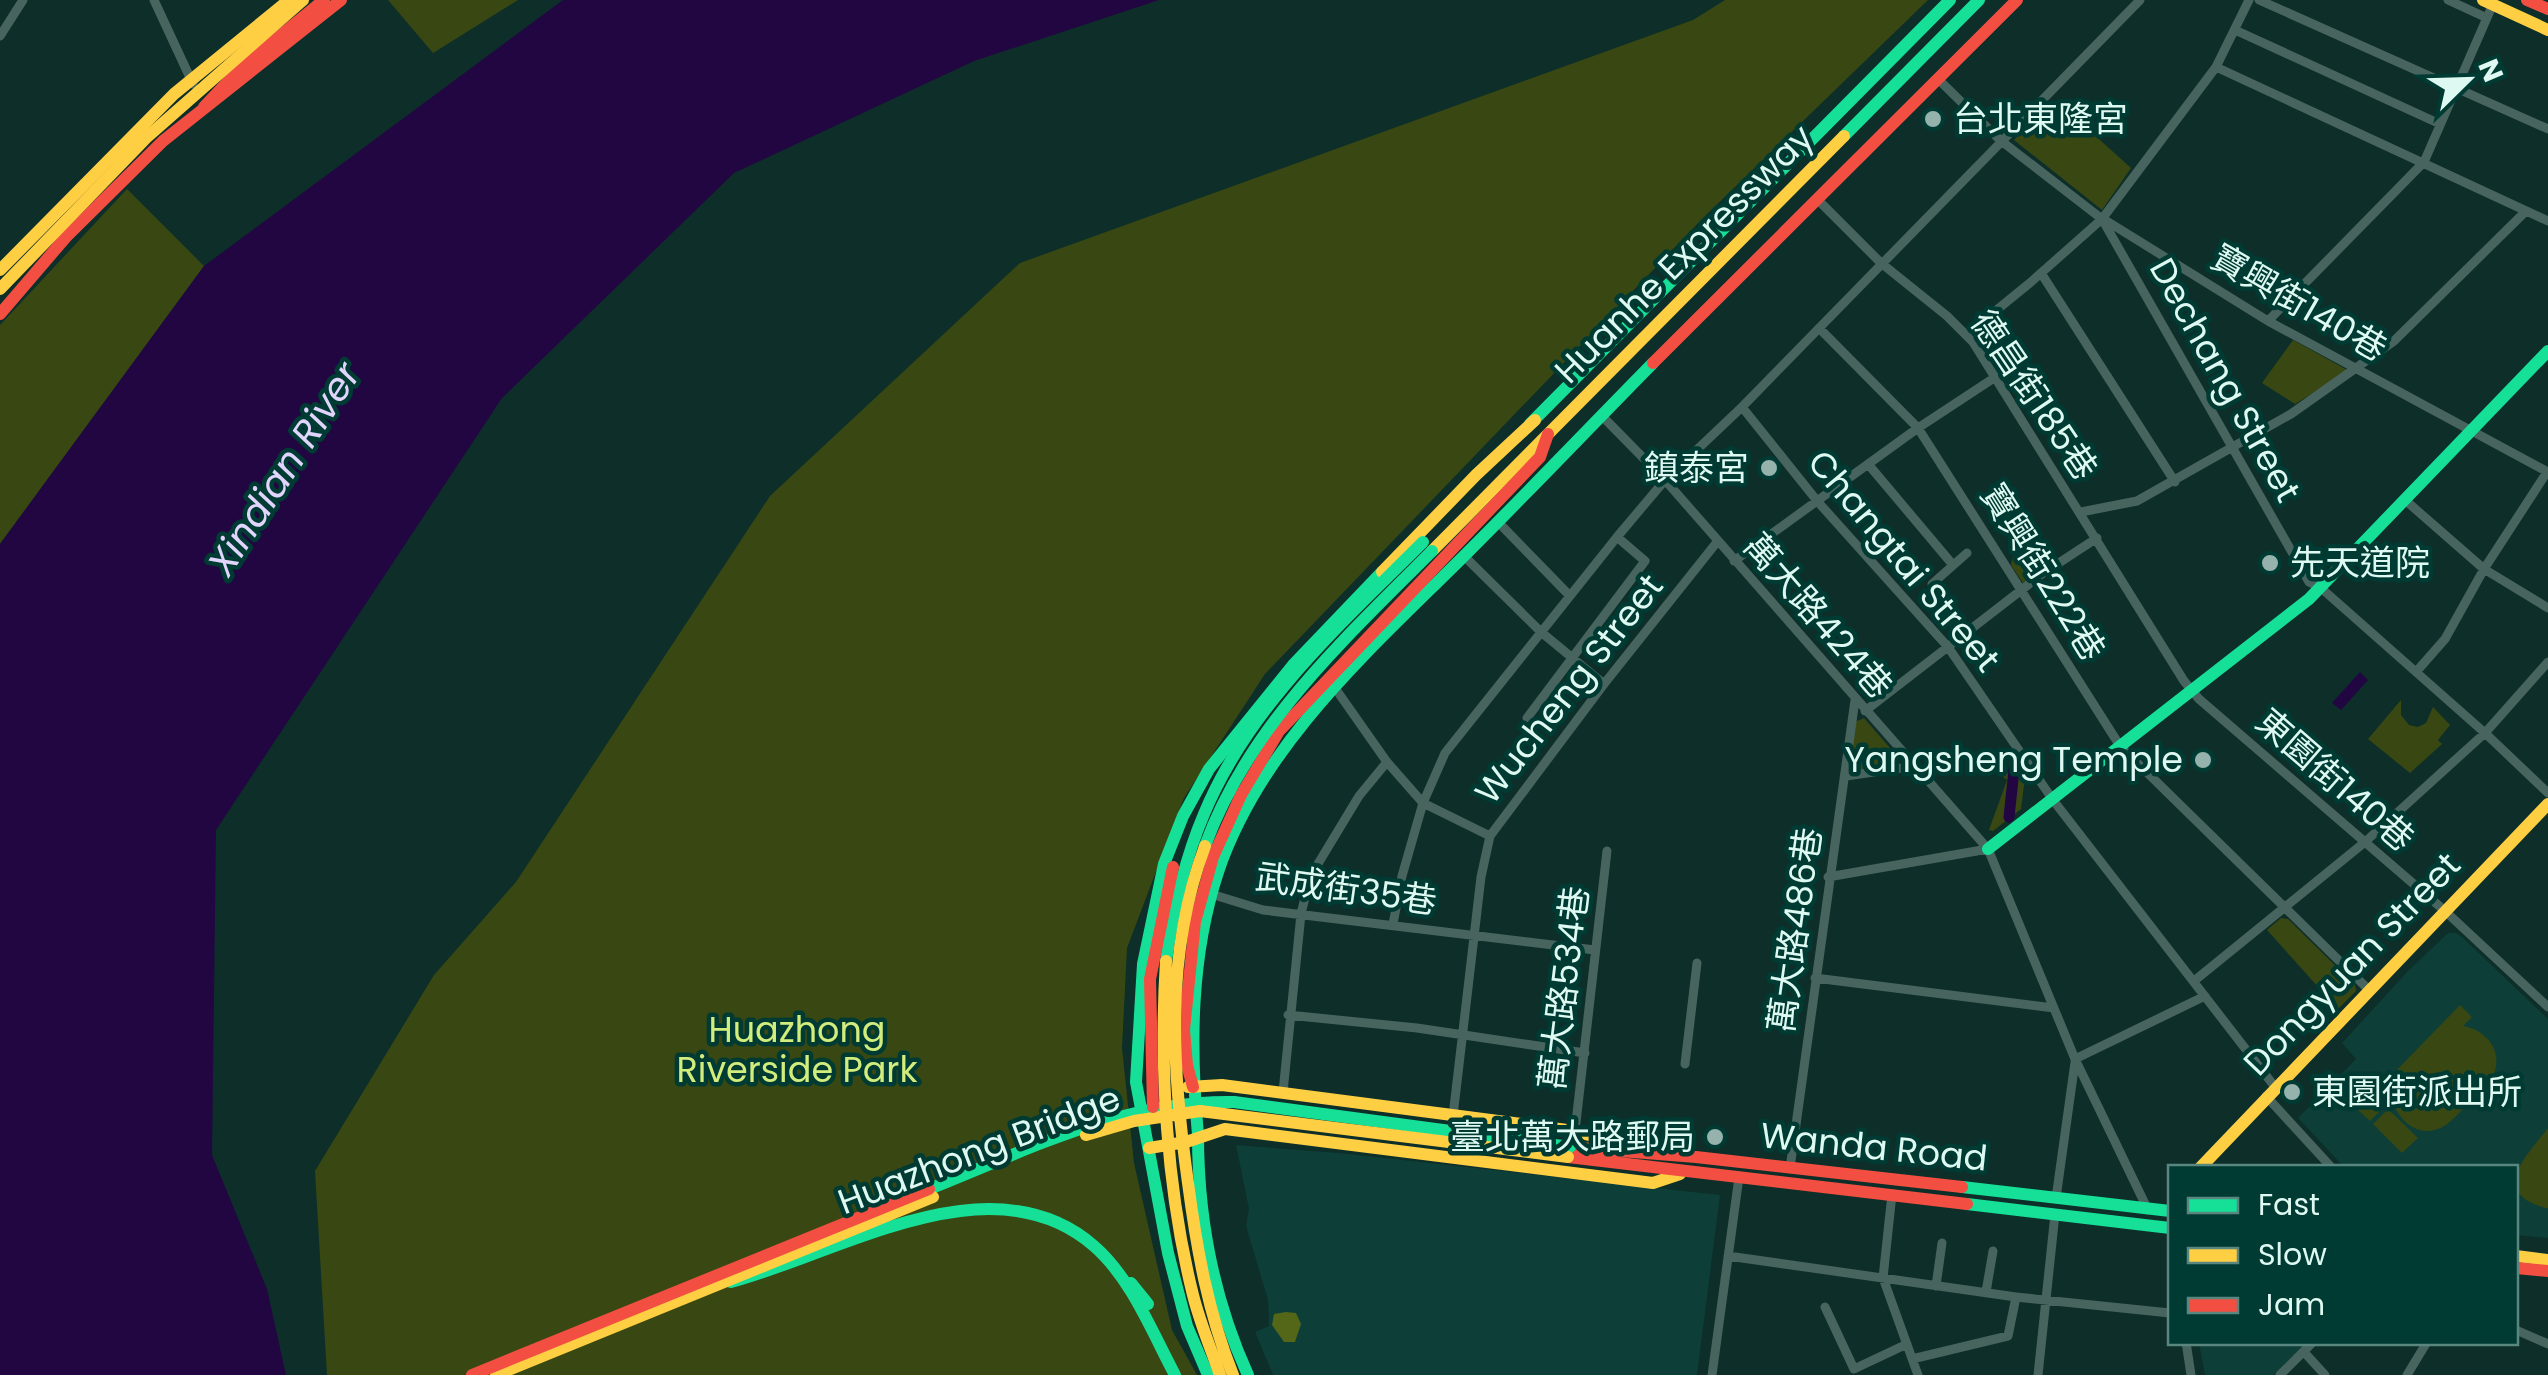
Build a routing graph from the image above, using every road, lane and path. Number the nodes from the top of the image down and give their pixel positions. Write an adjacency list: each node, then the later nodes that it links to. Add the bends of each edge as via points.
1 (23, 0): 19 (street)
2 (154, 0): 21 (street)
3 (290, 0): 21 (main road)
4 (303, 0): 36 (main road, bridge, via 156,129)
5 (324, 0): 24 (main road)
6 (342, 0): 24 (main road)
7 (1950, 0): 46 (main road, Huanhe Expressway)
8 (1980, 0): 49 (main road, Huanhe Expressway)
9 (2017, 0): 22 (main road)
10 (2140, 0): 27 (street)
11 (2249, 0): 17 (street)
12 (2258, 0): 23 (street)
13 (2448, 0): 15 (street)
14 (2527, 0): 16 (main road)
15 (2487, 6): 18 (main road); 23 (street)
16 (2548, 9)
17 (2235, 30): 20 (street); 25 (street)
18 (2548, 30)
19 (0, 36)
20 (2216, 67): 28 (street); 31 (street)
21 (190, 78): 24 (street); 34 (main road)
22 (1938, 78): 27 (street, Dechang Street); 29 (main road)
23 (2456, 88): 25 (street); 26 (street)
24 (204, 107): 37 (main road, via 66,237)
25 (2440, 124): 28 (street)
26 (2548, 129)
27 (2000, 140): 31 (street, Dechang Street); 33 (street)
28 (2424, 162): 30 (street); 38 (street)
29 (1817, 199): 33 (street, 德昌街185巷); 45 (main road)
30 (2526, 210): 32 (street); 42 (street, 德昌街185巷, via 2394,340)
31 (2102, 219): 35 (street); 38 (street, 寶興街140巷); 50 (street, Dechang Street)
32 (2548, 221)
33 (1881, 263): 39 (street); 40 (street, 德昌街185巷)
34 (0, 270)
35 (2042, 273): 40 (street); 54 (street)
36 (0, 290)
37 (0, 314)
38 (2268, 321): 42 (street, 寶興街140巷)
39 (1818, 328): 44 (street); 47 (street, 寶興街222巷)
40 (1966, 334): 43 (street, 德昌街185巷)
41 (2548, 352): 48 (main road)
42 (2356, 368): 48 (street, 寶興街140巷); 50 (street, 德昌街185巷)
43 (1994, 378): 47 (street); 57 (street, 德昌街185巷)
44 (1742, 406): 53 (street); 56 (street, Changtai Street)
45 (1600, 415): 53 (street, 萬大路424巷); 58 (main road)
46 (1535, 420): 62 (main road, Huanhe Expressway); 118 (main road, via 1305,652 1209,769 1164,864 1143,964)
47 (1918, 428): 51 (street); 70 (street, 寶興街222巷)
48 (2471, 430): 52 (street, 寶興街140巷); 55 (main road)
49 (1548, 434): 62 (main road, Huanhe Expressway); 120 (main road, via 1540,458 1278,731 1248,778 1200,888 1185,1040)
50 (2232, 448): 54 (street, 德昌街185巷); 69 (street, Dechang Street, via 2309,582)
51 (1868, 464): 56 (street); 66 (street)
52 (2548, 472): 67 (street)
53 (1665, 480): 59 (street); 61 (street, 萬大路424巷)
54 (2174, 482): 57 (street, 德昌街185巷, via 2136,501)
55 (2405, 500): 67 (street); 69 (main road)
56 (1818, 502): 65 (street); 74 (street, Changtai Street)
57 (2081, 512): 60 (street, 東園街140巷)
58 (1498, 522): 64 (main road); 71 (street)
59 (1617, 537): 71 (street); 75 (street, via 1646,561)
60 (2097, 538): 70 (street); 80 (street, 東園街140巷)
61 (1718, 542): 65 (street, 萬大路424巷); 78 (street, Wucheng Street)
62 (1427, 546): 87 (main road, bridge, via 1300,672); 172 (main road, bridge, via 1250,756 1214,820 1187,898 1173,983 1177,1108 1204,1290)
63 (1966, 553): 66 (street)
64 (1464, 556): 73 (street); 79 (main road)
65 (1734, 561): 81 (street, 萬大路424巷)
66 (1952, 565): 68 (street)
67 (2484, 569): 72 (street); 77 (street, via 2445,640)
68 (1932, 584)
69 (2320, 588): 77 (street, Dechang Street); 80 (main road)
70 (2023, 590): 74 (street); 85 (street, 寶興街222巷)
71 (1570, 596): 73 (street)
72 (2548, 608)
73 (1540, 632): 75 (street); 92 (street, via 1445,753)
74 (1948, 648): 82 (street); 91 (street, Changtai Street)
75 (1571, 660): 78 (street); 83 (street)
76 (2548, 662): 84 (street)
77 (2416, 672): 84 (street, Dechang Street)
78 (1604, 684): 94 (street, Wucheng Street)
79 (1335, 688): 86 (street); 99 (main road, via 1286,743 1259,786)
80 (2192, 690): 85 (main road); 95 (street, 東園街140巷)
81 (1855, 700): 82 (street, 萬大路424巷); 89 (street, 萬大路486巷)
82 (1865, 711): 88 (street, 萬大路424巷)
83 (1527, 718)
84 (2486, 733): 90 (street, Dechang Street); 95 (street)
85 (2120, 746): 91 (main road); 100 (street, 寶興街222巷)
86 (1387, 762): 92 (street); 102 (street, via 1323,851)
87 (1230, 763): 123 (main road, bridge, via 1200,800 1173,867 1156,939 1149,1010); 171 (main road, bridge, via 1187,858 1161,997 1165,1110 1186,1266)
88 (1915, 766): 89 (street); 96 (street, 萬大路424巷)
89 (1846, 776): 98 (street, 萬大路486巷)
90 (2548, 793)
91 (2053, 800): 96 (main road); 108 (street, Changtai Street)
92 (1423, 803): 94 (street); 103 (street)
93 (2548, 804): 101 (main road, Dongyuan Street)
94 (1490, 836): 104 (street, Wucheng Street)
95 (2365, 842): 100 (street); 101 (street, 東園街140巷)
96 (1988, 849): 98 (street); 111 (street, 萬大路424巷)
97 (1607, 851): 105 (street, 萬大路534巷)
98 (1828, 876): 107 (street, 萬大路486巷)
99 (1211, 894): 102 (street, 武成街35巷); 120 (main road, via 1198,965)
100 (2285, 909): 108 (street); 109 (street, 寶興街222巷)
101 (2445, 911): 109 (main road, Dongyuan Street); 112 (street, 東園街140巷)
102 (1301, 914): 103 (street, 武成街35巷); 113 (street)
103 (1393, 924): 104 (street, 武成街35巷)
104 (1474, 934): 105 (street, 武成街35巷); 114 (street, Wucheng Street)
105 (1595, 950): 115 (street, 萬大路534巷)
106 (1697, 963): 117 (street)
107 (1815, 978): 111 (street); 133 (street, 萬大路486巷)
108 (2194, 982): 110 (street, Changtai Street)
109 (2369, 990): 122 (main road, Dongyuan Street)
110 (2205, 996): 116 (street); 122 (street, Changtai Street)
111 (2054, 1008): 116 (street, 萬大路424巷)
112 (2548, 1008)
113 (1288, 1015): 114 (street); 121 (street)
114 (1464, 1037): 115 (street); 124 (street, Wucheng Street)
115 (1585, 1052): 126 (street, 萬大路534巷)
116 (2075, 1059): 137 (street); 138 (street, 萬大路424巷)
117 (1686, 1064)
118 (1136, 1082): 120 (main road); 128 (main road)
119 (1222, 1085): 120 (main road); 121 (main road); 125 (main road, via 1208,1096 1209,1116)
120 (1192, 1087): 127 (main road)
121 (1282, 1092): 124 (main road)
122 (2271, 1092): 131 (main road, Dongyuan Street); 132 (street, Changtai Street)
123 (1153, 1107): 129 (main road, Huazhong Bridge, bridge, via 1258,1104); 167 (main road, Huazhong Bridge, bridge, via 1103,1119)
124 (1453, 1116): 126 (main road)
125 (1225, 1128): 127 (main road); 134 (main road, via 1653,1183)
126 (1575, 1131): 130 (main road)
127 (1198, 1135): 128 (main road); 173 (main road, via 1212,1278)
128 (1149, 1148): 170 (main road, via 1168,1253)
129 (1569, 1152): 130 (main road, Wanda Road); 134 (main road, Huazhong Bridge); 151 (main road, Huazhong Bridge, bridge, via 1200,1111 1157,1116 1081,1136)
130 (1687, 1156): 133 (main road, Wanda Road)
131 (2203, 1165)
132 (2330, 1165)
133 (1790, 1168): 137 (main road, Wanda Road)
134 (1687, 1172): 135 (main road, Wanda Road)
135 (1739, 1177): 136 (main road, Wanda Road); 145 (street)
136 (1892, 1194): 140 (main road, Wanda Road); 150 (street)
137 (2056, 1198): 138 (main road, Wanda Road)
138 (2148, 1210): 139 (main road, Wanda Road)
139 (2168, 1211)
140 (2055, 1214): 141 (main road, Wanda Road); 155 (street)
141 (2168, 1228)
142 (1942, 1243): 152 (street)
143 (1093, 1245): 151 (main road, bridge, via 1030,1212 966,1207 782,1270); 156 (main road); 169 (main road)
144 (1993, 1251): 153 (street)
145 (1728, 1256): 150 (street); 174 (street)
146 (2518, 1256): 147 (main road)
147 (2548, 1260)
148 (2518, 1268): 149 (main road)
149 (2548, 1271)
150 (1882, 1278): 152 (street); 160 (street)
151 (718, 1284): 168 (main road, Huazhong Bridge, bridge)
152 (1936, 1286): 153 (street)
153 (1986, 1292): 154 (street)
154 (2016, 1297): 155 (street); 166 (street, via 2008,1336)
155 (2046, 1299): 158 (street); 176 (street)
156 (1148, 1304)
157 (1825, 1307): 160 (street, via 1854,1369)
158 (2168, 1313)
159 (2518, 1331): 161 (street)
160 (1907, 1344): 166 (street)
161 (2548, 1344)
162 (2186, 1345): 177 (street)
163 (2310, 1345): 165 (street)
164 (2425, 1345): 180 (street)
165 (2304, 1352): 178 (street); 179 (street)
166 (1912, 1359): 175 (street)
167 (472, 1375)
168 (496, 1375)
169 (1175, 1375)
170 (1208, 1375)
171 (1220, 1375)
172 (1233, 1375)
173 (1248, 1375)
174 (1712, 1375)
175 (1918, 1375)
176 (2038, 1375)
177 (2191, 1375)
178 (2280, 1375)
179 (2325, 1375)
180 (2407, 1375)

